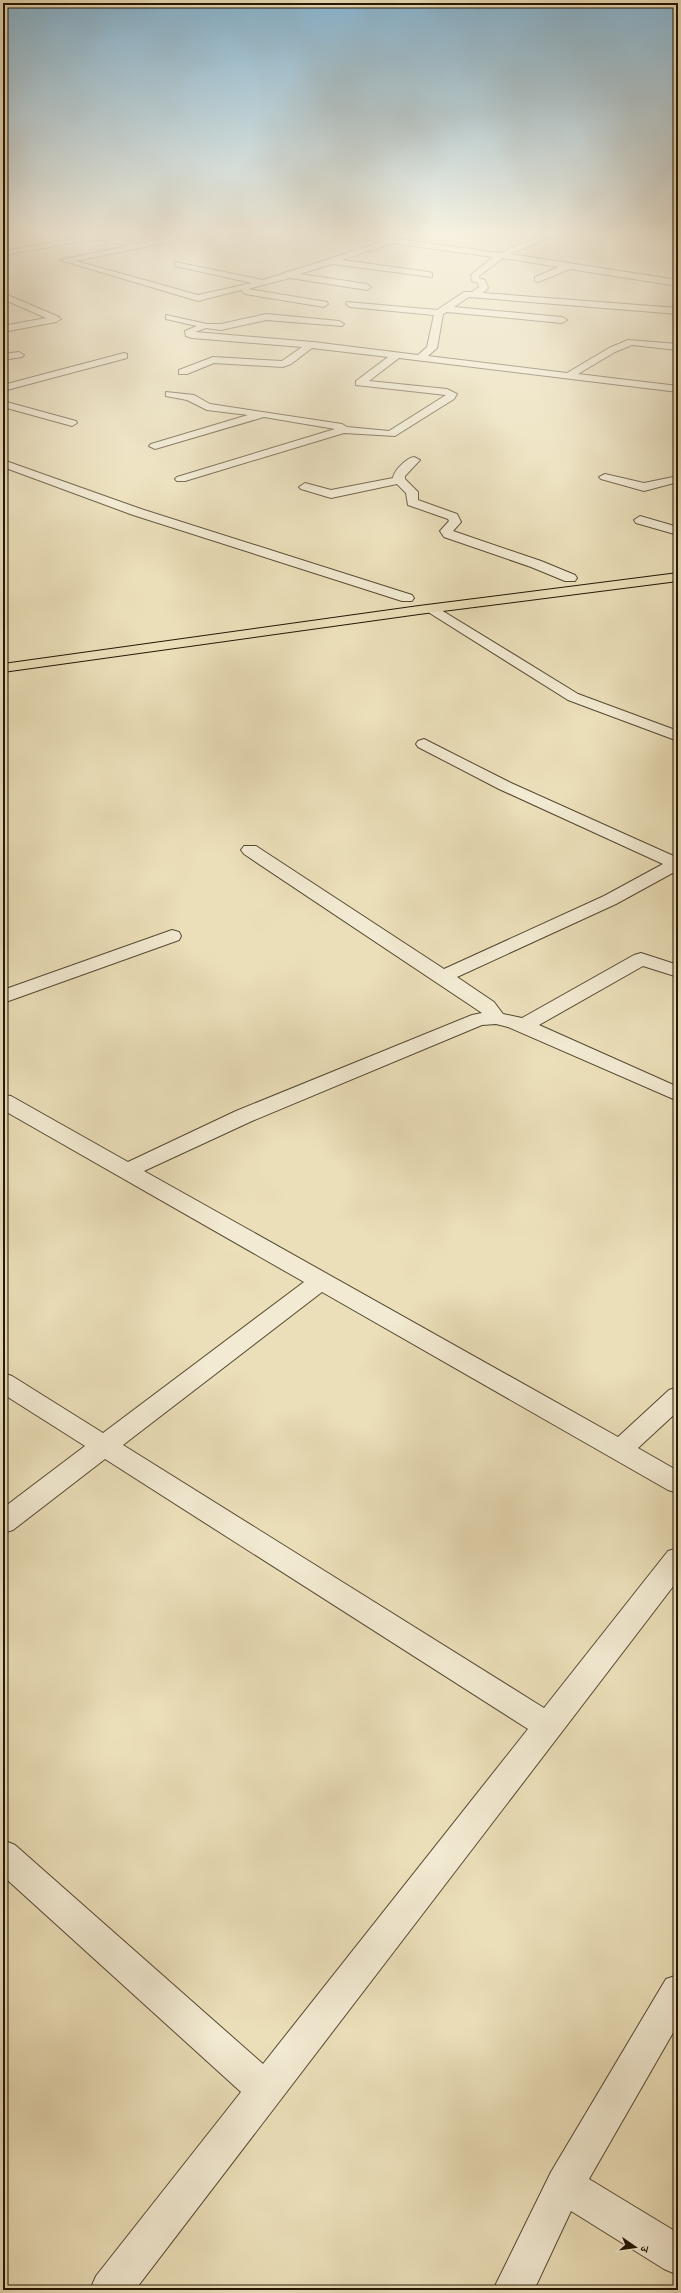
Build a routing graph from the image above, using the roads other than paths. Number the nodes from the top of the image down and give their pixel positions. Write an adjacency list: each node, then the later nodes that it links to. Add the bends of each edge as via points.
1 (244, 339): 3 (street)
2 (434, 339): 9 (street, via 432,348)
3 (310, 345): 7 (street); 10 (street, via 283,364 213,360)
4 (678, 347): 11 (street, via 632,342 612,350)
5 (19, 355): 8 (street)
6 (124, 356): 12 (street)
7 (396, 356): 9 (street); 18 (street, via 360,383 452,394 391,434)
8 (3, 357)
9 (419, 359): 11 (street)
10 (183, 372)
11 (568, 376): 13 (street)
12 (3, 388)
13 (678, 389)
14 (170, 394): 16 (street, via 190,397 207,407)
15 (3, 404): 17 (street)
16 (264, 414): 18 (street); 19 (street)
17 (72, 423)
18 (348, 429): 23 (street, via 317,436)
19 (155, 446)
20 (414, 460): 25 (street, via 399,475)
21 (3, 463): 32 (street, via 137,512)
22 (605, 477): 24 (street, via 644,487)
23 (181, 479)
24 (678, 479)
25 (399, 480): 26 (street, via 331,494); 31 (street, via 412,492 412,502 453,517 455,522 446,530 448,534)
26 (305, 487)
27 (640, 520): 28 (street)
28 (678, 531)
29 (678, 564): 31 (highway)
30 (678, 577): 33 (highway)
31 (570, 578): 32 (highway)
32 (407, 598): 34 (highway)
33 (433, 609): 35 (highway); 36 (street, via 573,697)
34 (169, 631)
35 (3, 668)
36 (678, 736)
37 (424, 744): 39 (street, via 512,789)
38 (250, 850): 42 (street)
39 (677, 863): 42 (street, via 610,900)
40 (172, 936): 43 (street)
41 (678, 972): 45 (street, via 640,959)
42 (442, 977): 44 (street, via 487,1006)
43 (3, 997)
44 (496, 1018): 45 (street); 48 (street, via 479,1019 420,1043 244,1116)
45 (523, 1026): 46 (street)
46 (678, 1095)
47 (3, 1101): 48 (street)
48 (127, 1171): 49 (street)
49 (321, 1281): 52 (street); 53 (street)
50 (3, 1382): 52 (street)
51 (678, 1396): 53 (street)
52 (105, 1445): 55 (street); 57 (street)
53 (620, 1450): 54 (street)
54 (678, 1483)
55 (3, 1523)
56 (678, 1558): 57 (street)
57 (548, 1726): 60 (street)
58 (3, 1855): 60 (street)
59 (678, 1991): 61 (street)
60 (265, 2090): 63 (street)
61 (564, 2185): 62 (street); 64 (street)
62 (678, 2255)
63 (110, 2290)
64 (513, 2290)

